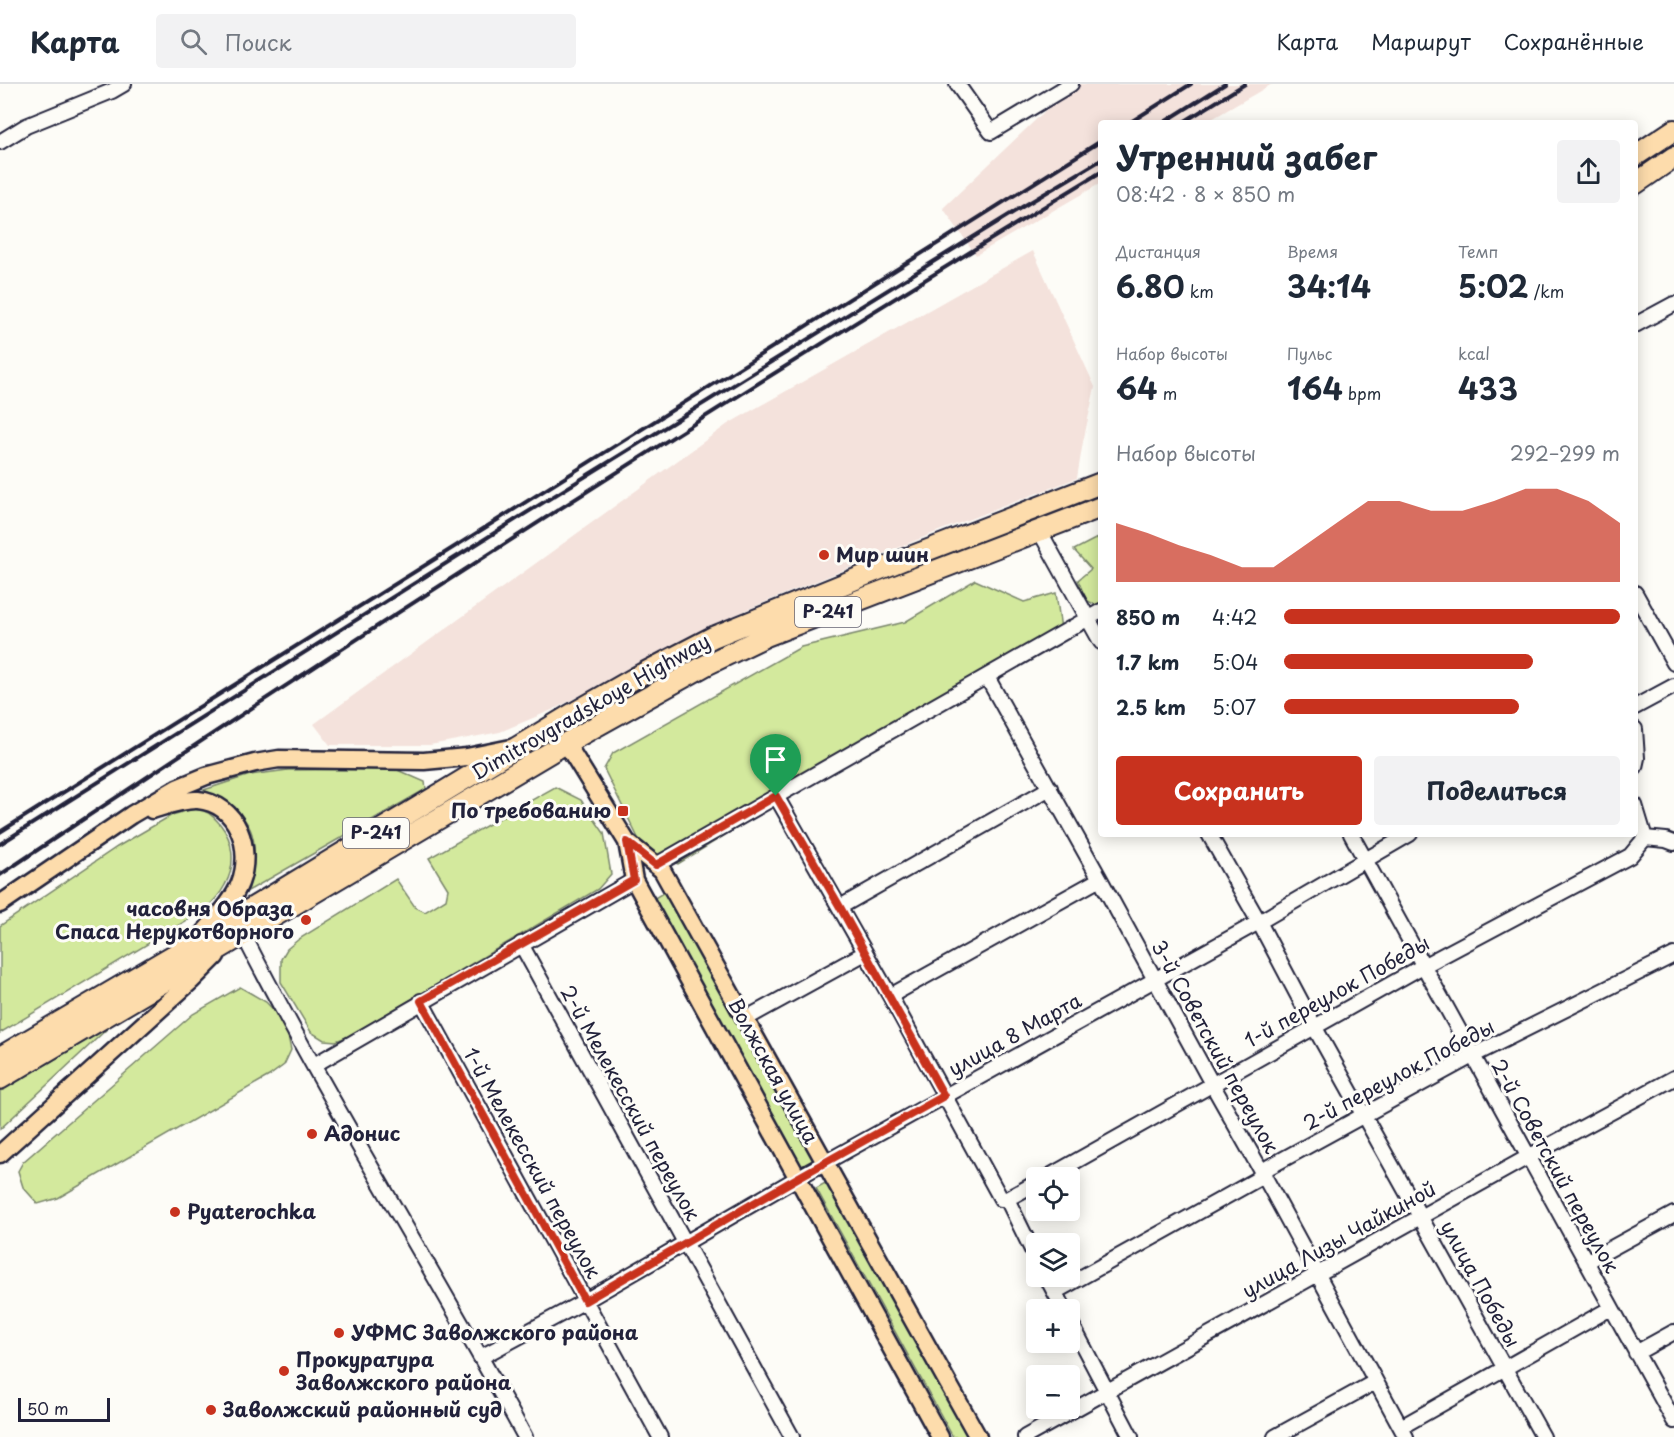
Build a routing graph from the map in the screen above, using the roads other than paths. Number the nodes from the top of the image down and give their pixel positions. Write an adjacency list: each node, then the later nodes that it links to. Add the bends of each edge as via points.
1 (124, 84): 5 (street, via 26,126)
2 (957, 84): 3 (street, via 991,132)
3 (1071, 84)
4 (1674, 130): 6 (highway)
5 (0, 142)
6 (1638, 154)
7 (1674, 157): 8 (highway)
8 (1638, 182)
9 (1674, 304): 10 (street)
10 (1638, 323)
11 (1098, 484): 22 (highway, Dimitrovgradskoye Highway / Р-241, via 713,637)
12 (1098, 508): 13 (highway, Dimitrovgradskoye Highway / Р-241)
13 (1039, 530): 16 (street); 23 (highway, Dimitrovgradskoye Highway / Р-241, via 766,636)
14 (1638, 598): 18 (street)
15 (1098, 613): 16 (street)
16 (1088, 618): 17 (street); 19 (street)
17 (1098, 636)
18 (1674, 663)
19 (987, 677): 25 (street, 3-й Советский переулок); 26 (street)
20 (1674, 686): 21 (street)
21 (1638, 706)
22 (555, 724): 23 (highway, Волжская улица); 24 (highway, Dimitrovgradskoye Highway / Р-241)
23 (566, 743): 33 (main road, Волжская улица); 42 (highway, Dimitrovgradskoye Highway / Р-241)
24 (518, 747): 27 (main road, via 424,761 279,759 255,763 177,788); 42 (highway, Dimitrovgradskoye Highway / Р-241)
25 (1050, 788): 37 (street, 3-й Советский переулок); 40 (street)
26 (776, 796): 36 (street); 40 (street)
27 (131, 815): 39 (main road); 43 (main road, via 198,800 226,813 241,833 245,851 240,882 229,903)
28 (1638, 815): 32 (street)
29 (1211, 837): 41 (street, улица Победы)
30 (1353, 837): 35 (street, 2-й Советский переулок)
31 (1405, 837): 35 (street, улица 8 Марта)
32 (1645, 838): 34 (street); 47 (street, 1-й переулок Победы, via 1630,856)
33 (627, 842): 36 (main road, Волжская улица); 38 (main road, Волжская улица)
34 (1674, 843)
35 (1365, 859): 41 (street, улица 8 Марта); 47 (street, 2-й Советский переулок)
36 (656, 865): 51 (main road, Волжская улица)
37 (1100, 879): 48 (street, 3-й Советский переулок); 49 (street)
38 (634, 880): 44 (street); 66 (main road, Волжская улица)
39 (0, 904)
40 (840, 907): 45 (street)
41 (1259, 922): 48 (street, улица 8 Марта); 52 (street, улица Победы)
42 (235, 932): 43 (highway, Р-241); 55 (street); 57 (highway, Р-241); 61 (main road, via 191,981)
43 (196, 942): 54 (highway, Р-241)
44 (521, 944): 50 (street); 72 (street, 2-й Мелекесский переулок)
45 (865, 953): 49 (street); 51 (street)
46 (1674, 955): 53 (street, 2-й переулок Победы)
47 (1423, 966): 52 (street, 1-й переулок Победы); 53 (street, 2-й Советский переулок)
48 (1155, 978): 58 (street, 3-й Советский переулок); 59 (street, улица 8 Марта)
49 (890, 996): 59 (street)
50 (421, 1001): 55 (street); 78 (street, 1-й Мелекесский переулок)
51 (745, 1019): 63 (main road, Волжская улица)
52 (1316, 1028): 58 (street, 1-й переулок Победы); 60 (street, улица Победы)
53 (1472, 1056): 60 (street, 2-й переулок Победы); 62 (street, 2-й Советский переулок)
54 (0, 1057)
55 (314, 1065): 83 (street)
56 (1674, 1078): 62 (street, улица Лизы Чайкиной)
57 (0, 1079)
58 (1212, 1084): 64 (street, 1-й переулок Победы); 65 (street, 3-й Советский переулок)
59 (944, 1096): 63 (street, улица 8 Марта); 68 (street, via 1001,1199)
60 (1364, 1115): 65 (street, 2-й переулок Победы, via 1269,1167); 70 (street, улица Победы)
61 (0, 1154)
62 (1528, 1157): 70 (street, улица Лизы Чайкиной); 73 (street, 2-й Советский переулок)
63 (825, 1164): 66 (street, улица 8 Марта); 93 (main road, Волжская улица)
64 (1065, 1167)
65 (1263, 1174): 74 (street, 3-й Советский переулок); 76 (street, 2-й переулок Победы)
66 (799, 1177): 72 (street, улица 8 Марта); 92 (main road, Волжская улица)
67 (1026, 1189): 68 (street)
68 (1007, 1199): 71 (street)
69 (1674, 1214): 73 (street)
70 (1421, 1217): 74 (street, улица Лизы Чайкиной); 84 (street, улица Победы)
71 (1026, 1238)
72 (685, 1245): 78 (street, улица 8 Марта); 91 (street, 2-й Мелекесский переулок)
73 (1586, 1262): 79 (street, 2-й Советский переулок)
74 (1317, 1275): 85 (street, 3-й Советский переулок); 86 (street, улица Лизы Чайкиной)
75 (1052, 1287): 76 (street)
76 (1055, 1292): 77 (street)
77 (1058, 1299)
78 (585, 1301): 83 (street, улица 8 Марта); 90 (street, 1-й Мелекесский переулок)
79 (1611, 1308): 82 (street, 2-й Советский переулок); 84 (street)
80 (1674, 1332): 82 (street)
81 (1080, 1341): 86 (street)
82 (1636, 1353): 87 (street, 2-й Советский переулок)
83 (481, 1357): 89 (street)
84 (1505, 1368): 88 (street); 97 (street, улица Победы)
85 (1376, 1382): 88 (street, 3-й Советский переулок); 96 (street)
86 (1106, 1392): 94 (street, улица Лизы Чайкиной); 95 (street)
87 (1674, 1421)
88 (1403, 1432)
89 (525, 1437)
90 (660, 1437)
91 (792, 1437)
92 (940, 1437)
93 (978, 1437)
94 (1024, 1437)
95 (1131, 1437)
96 (1275, 1437)
97 (1543, 1437)

